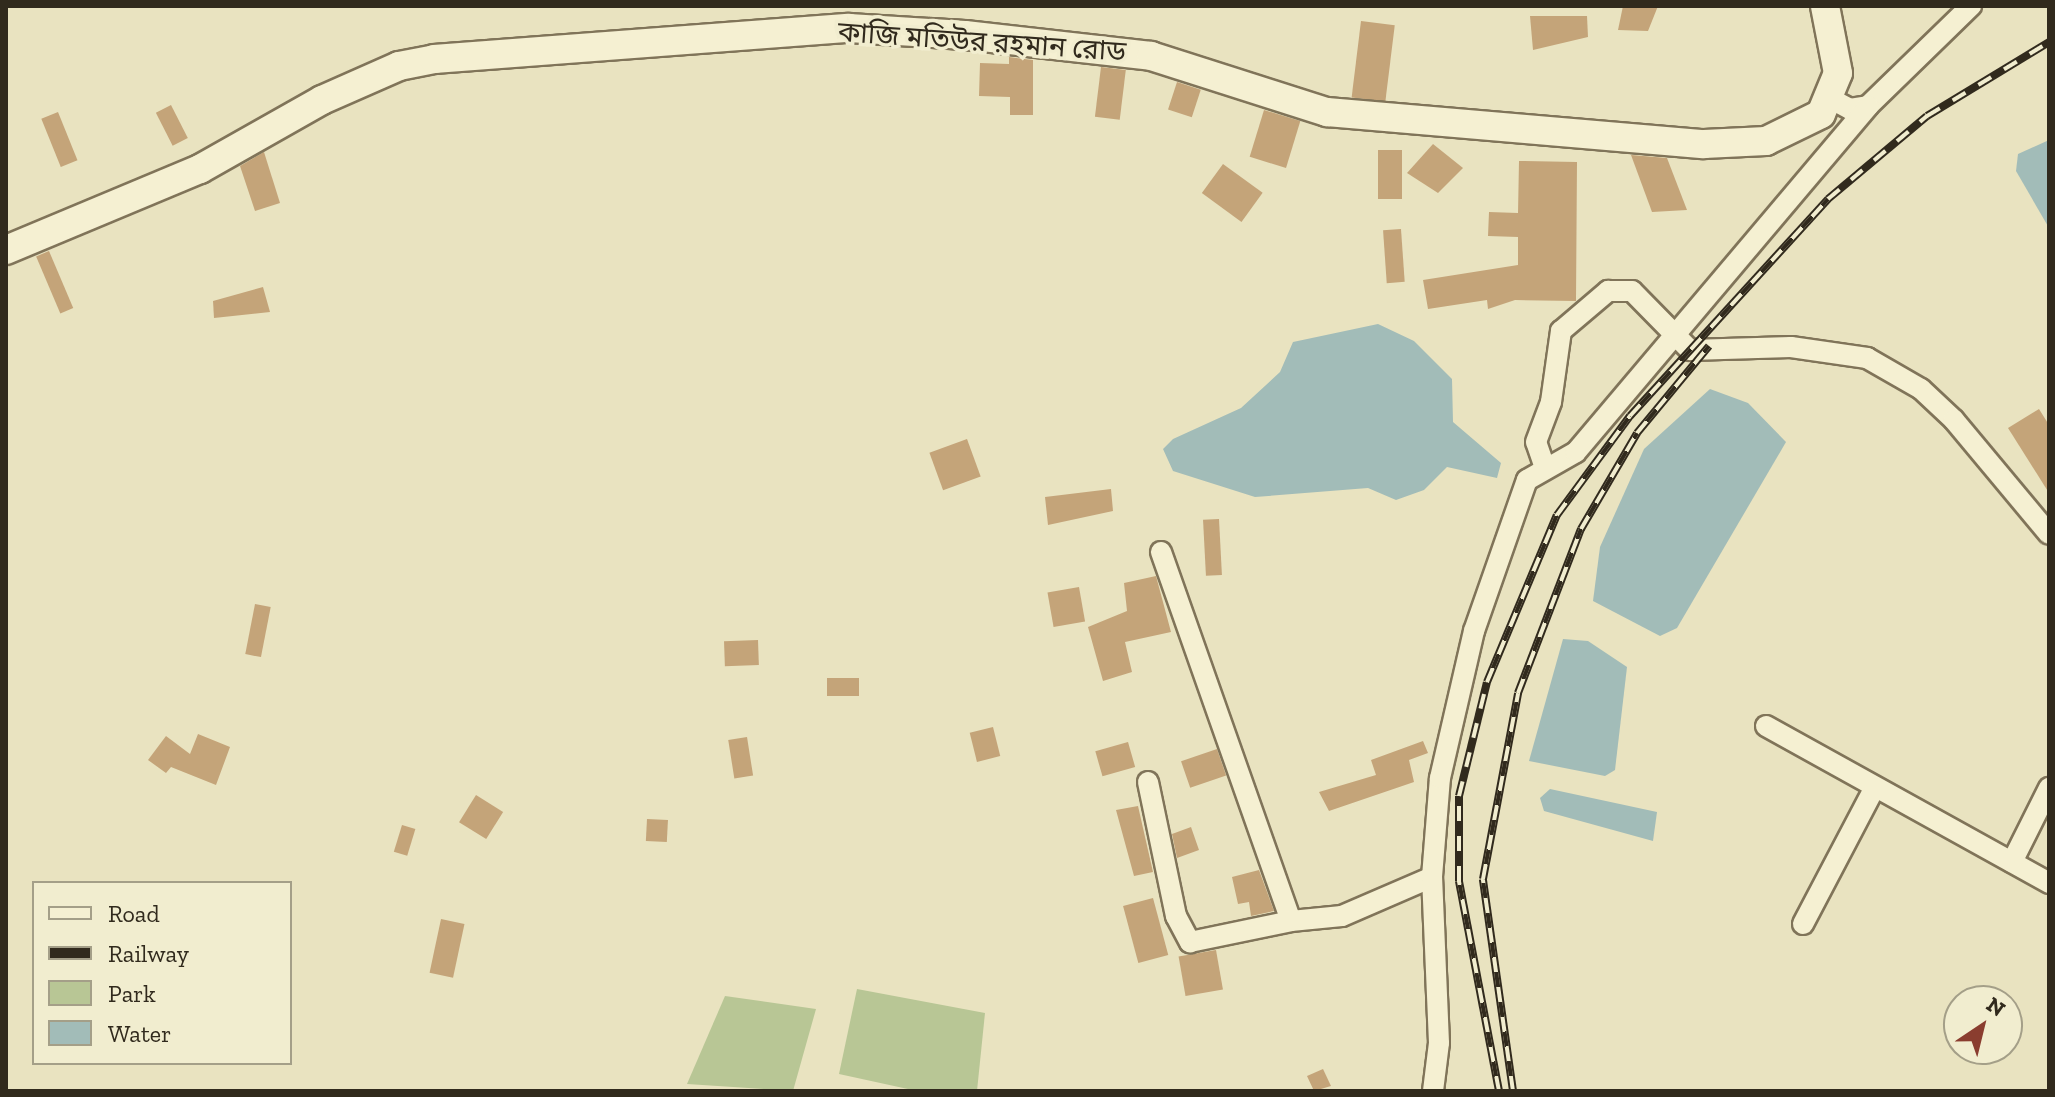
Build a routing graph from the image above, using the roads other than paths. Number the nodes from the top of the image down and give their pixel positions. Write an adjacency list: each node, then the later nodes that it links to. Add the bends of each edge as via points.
1 (1825, 6): 3 (main road, via 1838,73)
2 (1971, 6): 4 (street, via 1894,90)
3 (1833, 100): 4 (street, via 1850,109); 5 (main road, কাজি মতিউর রহমান রোড)
4 (1868, 106): 6 (street)
5 (1810, 123): 6 (street, via 1833,123); 7 (main road, কাজি মতিউর রহমান রোড, via 1766,141 1704,144 1399,120 1327,112 1151,56 834,29 399,66 258,132 200,169)
6 (1835, 143): 8 (street)
7 (6, 250)
8 (1672, 335): 9 (street, via 1576,452); 9 (street, via 1632,291 1608,291 1568,318 1536,442); 10 (street, via 1690,350 1778,346 1867,358 1921,389 1954,420)
9 (1544, 465): 17 (street, via 1527,480 1474,631 1448,731)
10 (2049, 534)
11 (1161, 552): 19 (street)
12 (1766, 726): 15 (street)
13 (1148, 782): 19 (street, via 1176,916 1190,942)
14 (2049, 788): 16 (street)
15 (1874, 789): 16 (street); 20 (street)
16 (2012, 862): 18 (street)
17 (1432, 877): 19 (street, via 1342,916); 21 (street, via 1439,1043)
18 (2049, 883)
19 (1291, 921)
20 (1803, 924)
21 (1433, 1091)

